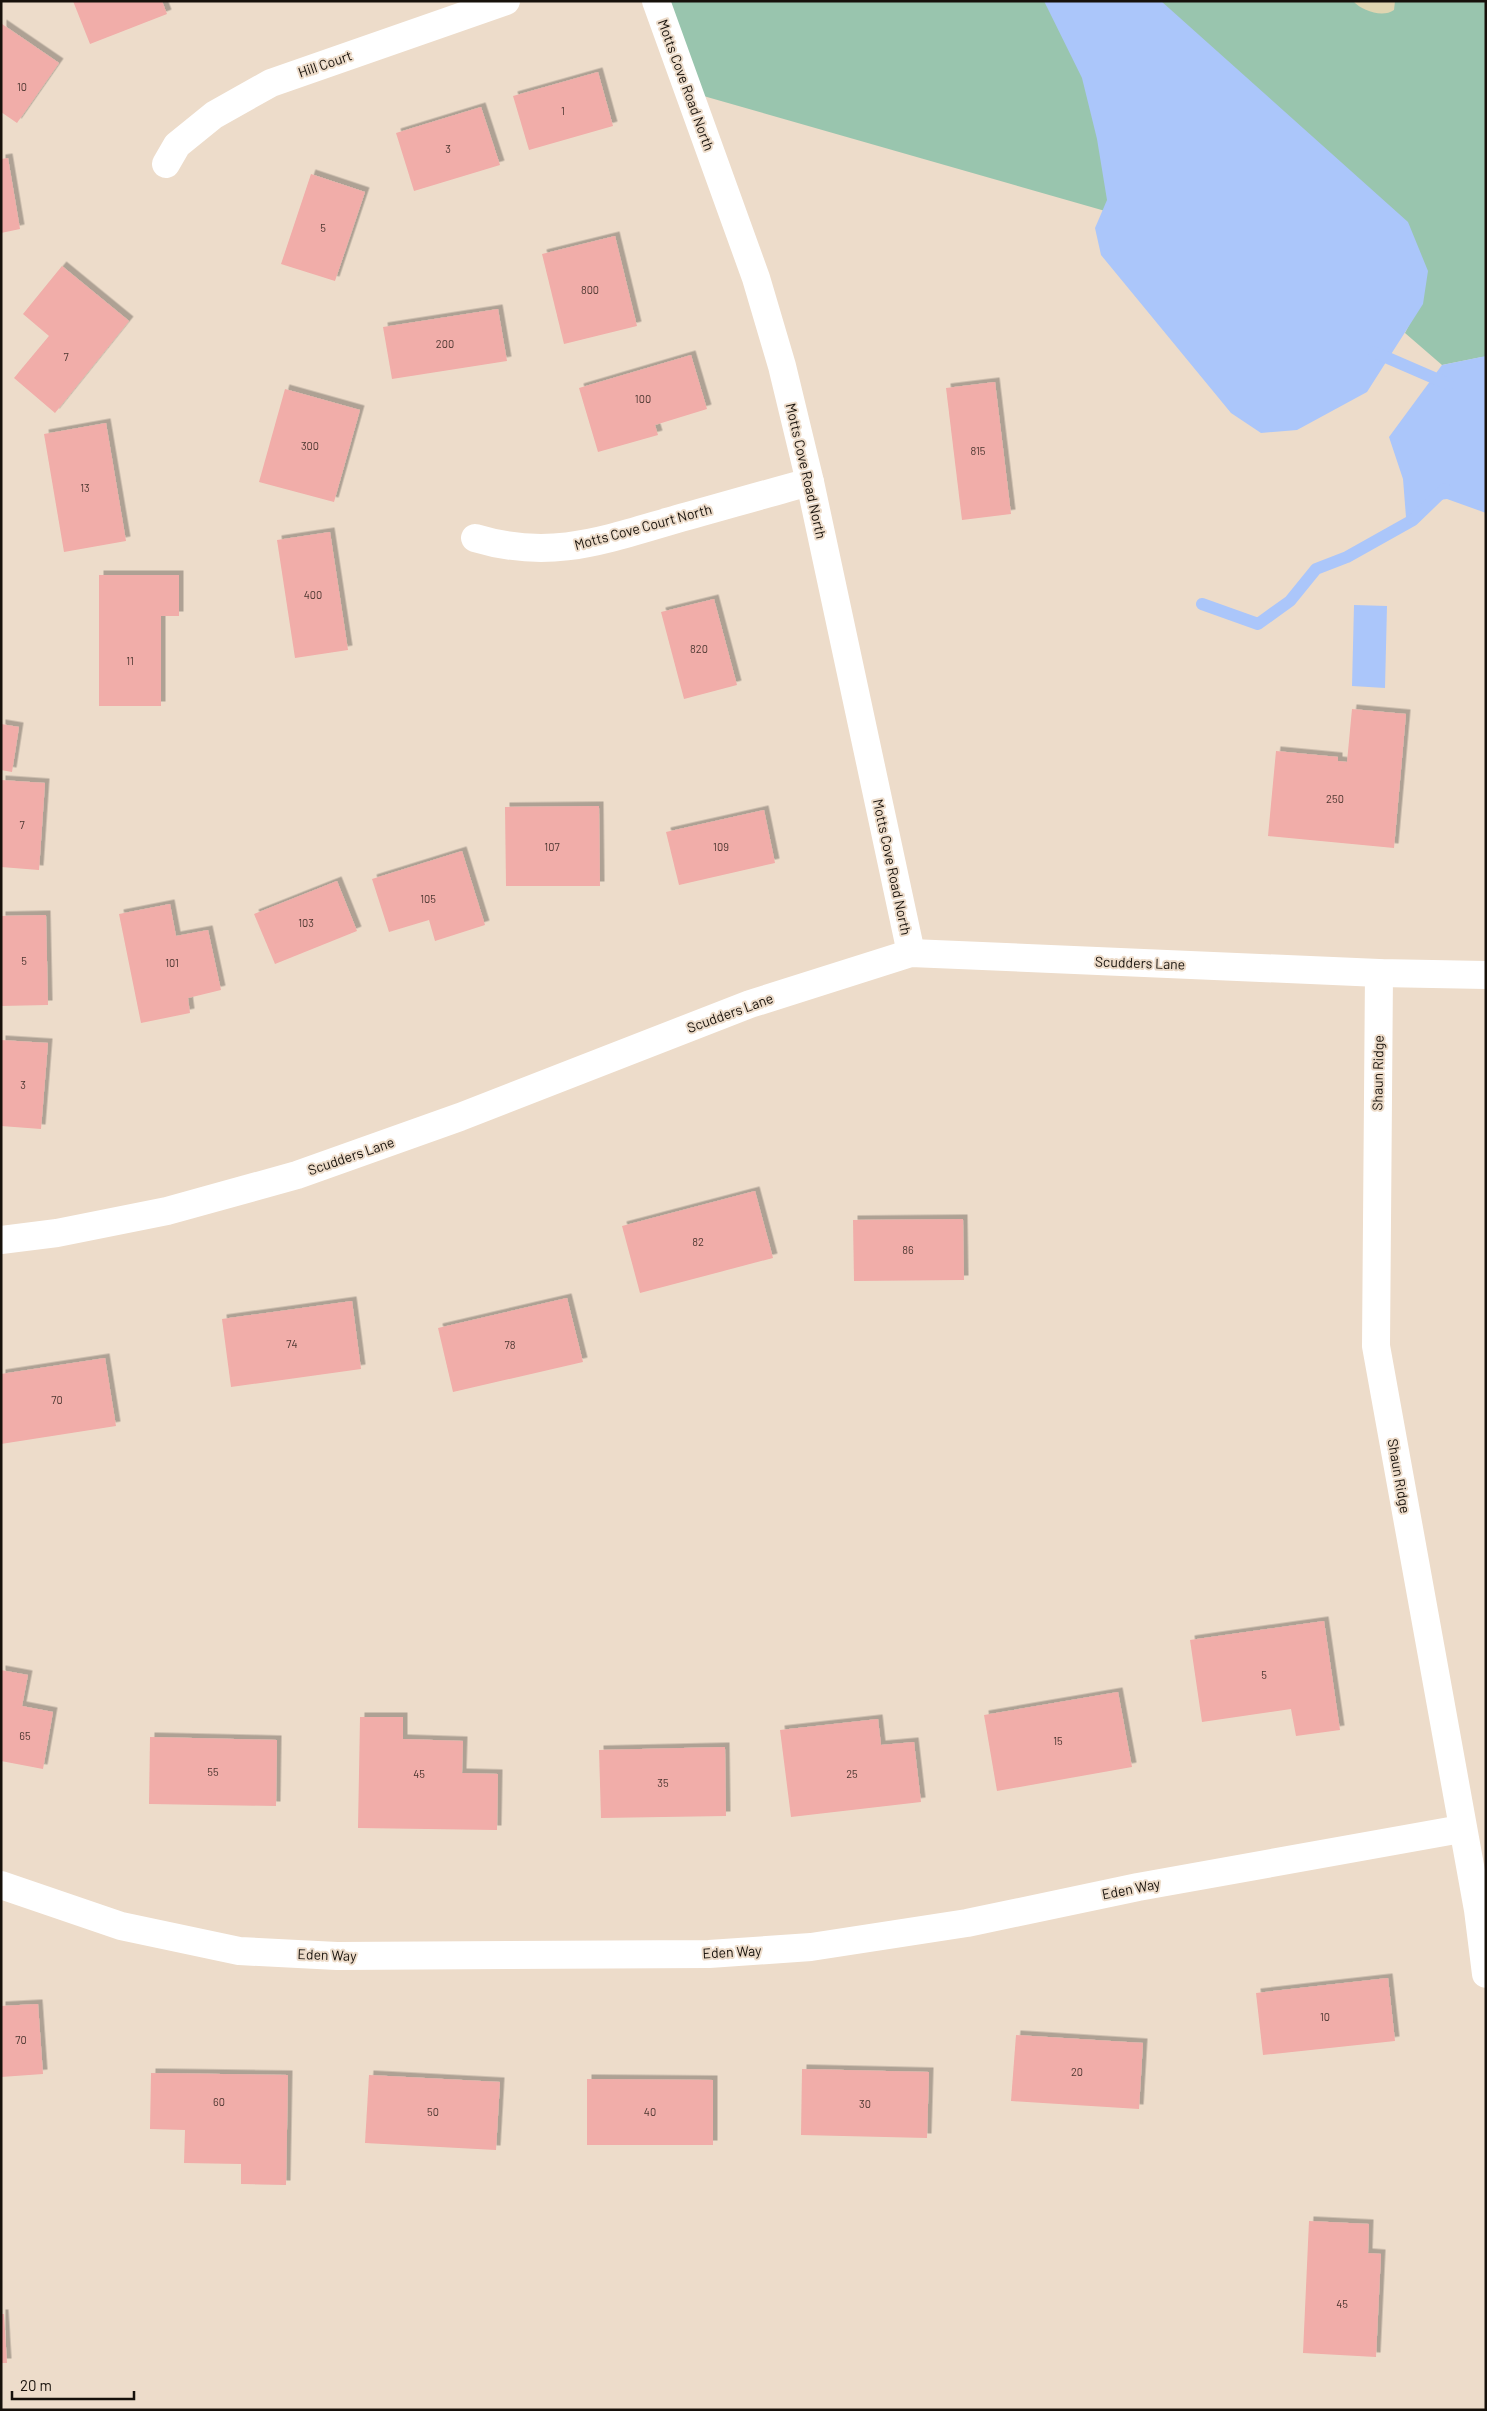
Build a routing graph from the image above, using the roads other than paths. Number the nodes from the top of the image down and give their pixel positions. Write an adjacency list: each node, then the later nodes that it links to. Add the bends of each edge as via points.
1 (506, 1): 3 (street, Hill Court, via 271,83 214,115 177,145)
2 (656, 1): 4 (street, Motts Cove Road North, via 756,278 782,366)
3 (166, 164)
4 (810, 482): 5 (street, Motts Cove Court North, via 585,546 538,549 512,547); 6 (street, Motts Cove Road North)
5 (475, 538)
6 (911, 953): 7 (street, Scudders Lane); 9 (street, Scudders Lane, via 750,1004 460,1118 296,1175 167,1212)
7 (1379, 973): 8 (street, Scudders Lane); 10 (street, Shaun Ridge, via 1376,1346)
8 (1486, 975)
9 (1, 1240)
10 (1462, 1829): 11 (street, Eden Way, via 1138,1887 967,1924 811,1947 709,1954 337,1956 239,1951 121,1926); 12 (street, Shaun Ridge, via 1478,1910)
11 (1, 1885)
12 (1486, 1974)

